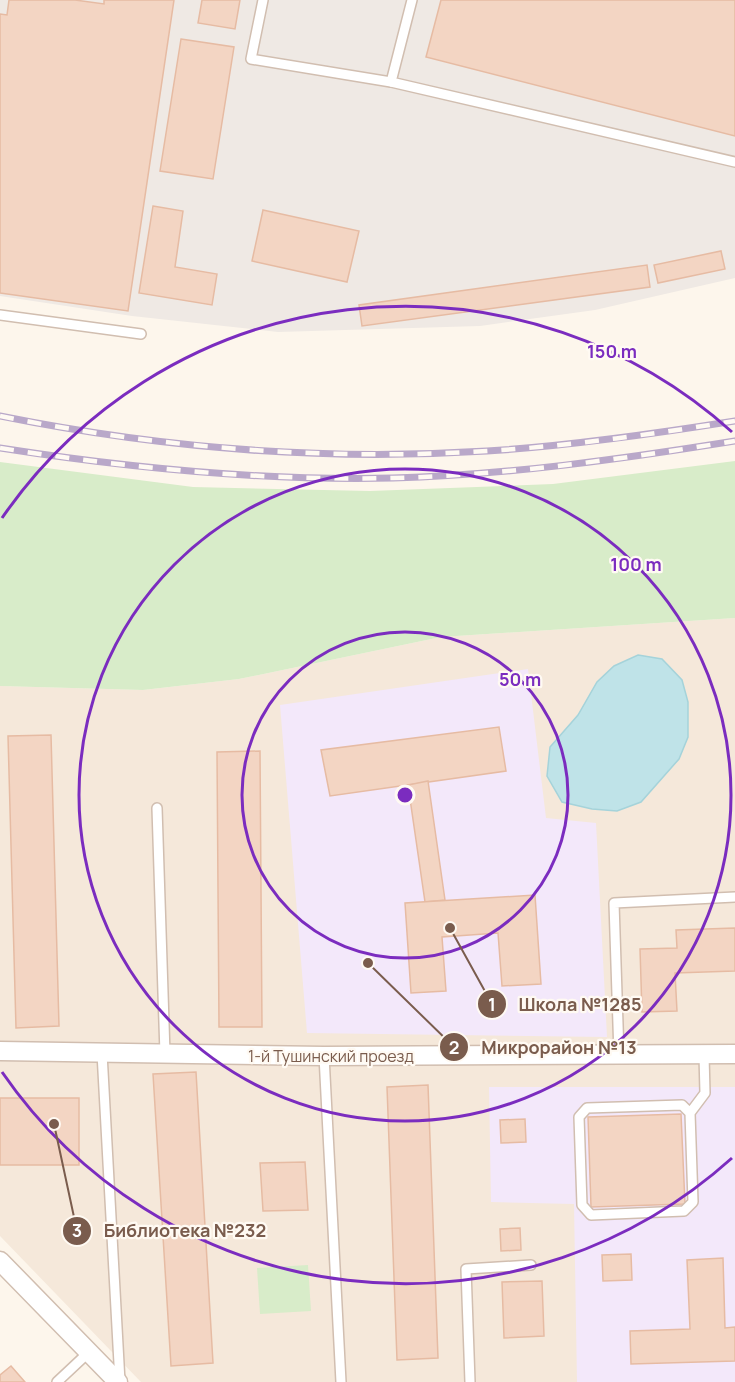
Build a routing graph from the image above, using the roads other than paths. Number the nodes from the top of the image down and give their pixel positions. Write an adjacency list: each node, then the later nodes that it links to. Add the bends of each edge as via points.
1 (263, 0): 3 (lane, via 251,59)
2 (412, 0): 3 (lane)
3 (391, 82): 4 (lane)
4 (735, 162)
5 (0, 315): 6 (lane)
6 (141, 334)
7 (157, 808): 11 (lane)
8 (735, 897): 15 (lane, via 614,903)
9 (0, 1051): 10 (street, 1-й Тушинский проезд)
10 (102, 1053): 11 (street, 1-й Тушинский проезд); 21 (lane)
11 (165, 1054): 14 (street, 1-й Тушинский проезд)
12 (735, 1054): 13 (street, 1-й Тушинский проезд)
13 (704, 1055): 15 (street, 1-й Тушинский проезд); 16 (lane, via 705,1093)
14 (324, 1056): 15 (street, 1-й Тушинский проезд); 22 (lane)
15 (619, 1056)
16 (690, 1113): 16 (lane, via 693,1202 684,1211 591,1215 582,1205 579,1117 587,1108 682,1105)
17 (0, 1261): 19 (street)
18 (531, 1265): 23 (lane, via 466,1269)
19 (89, 1352): 20 (lane); 21 (street)
20 (57, 1382)
21 (119, 1382)
22 (341, 1382)
23 (470, 1382)

